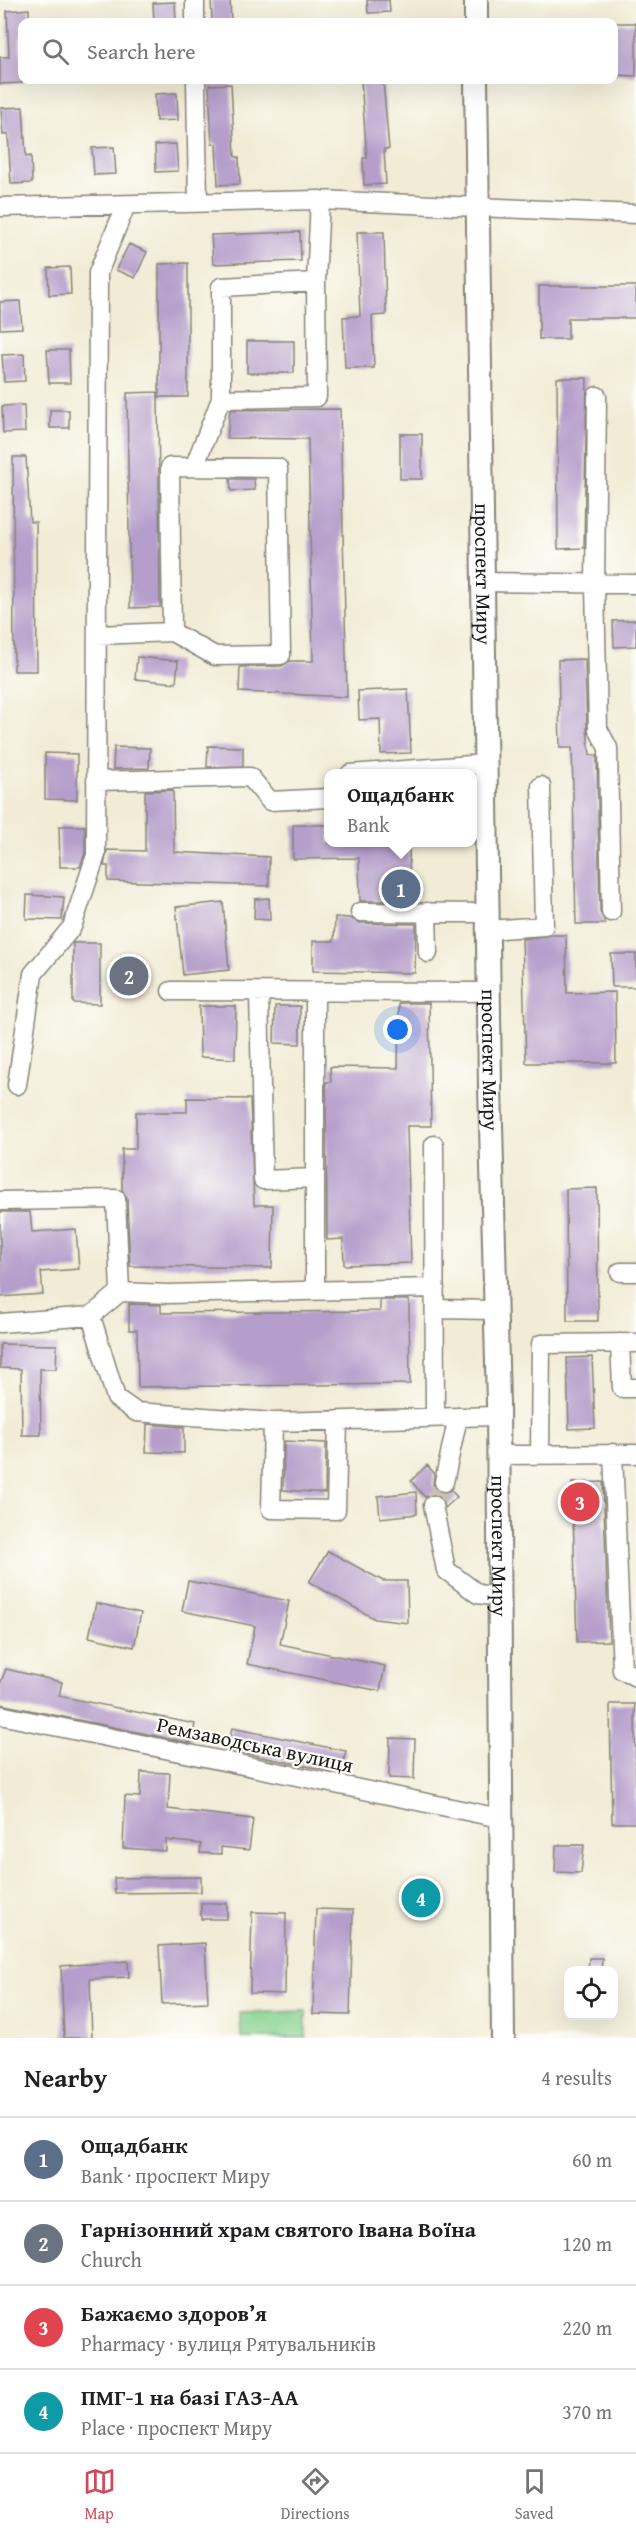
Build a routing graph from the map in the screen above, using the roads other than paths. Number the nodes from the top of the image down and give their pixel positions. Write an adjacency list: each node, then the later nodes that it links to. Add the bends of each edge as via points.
1 (195, 0): 3 (street)
2 (476, 0): 4 (main road)
3 (195, 18)
4 (476, 18)
5 (196, 84): 8 (street)
6 (476, 84): 11 (main road, проспект Миру)
7 (320, 200): 8 (street); 11 (street); 13 (street)
8 (198, 203): 9 (street)
9 (126, 205): 10 (street); 21 (street, via 98,273)
10 (0, 207)
11 (477, 207): 12 (street); 17 (main road, проспект Миру)
12 (636, 214)
13 (316, 282): 15 (street, via 221,287); 15 (street, via 317,397)
14 (597, 396): 19 (street)
15 (221, 399): 16 (street)
16 (194, 467): 20 (street, via 170,467); 20 (street, via 278,468 281,655 215,656)
17 (482, 582): 19 (street); 22 (main road, проспект Миру)
18 (636, 584): 19 (street)
19 (595, 585): 29 (street, via 598,729 608,747)
20 (172, 632): 21 (street)
21 (97, 635): 24 (street)
22 (485, 764): 23 (street); 30 (main road, проспект Миру)
23 (418, 769)
24 (96, 781): 26 (street, via 250,777 270,801); 36 (street, via 96,855 72,927 33,974)
25 (542, 786): 30 (street, via 544,926)
26 (324, 798)
27 (360, 912): 28 (street)
28 (427, 912): 30 (street); 31 (street)
29 (611, 912)
30 (488, 922): 33 (main road, проспект Миру)
31 (428, 953)
32 (171, 991): 34 (street)
33 (489, 992): 35 (street); 44 (main road, проспект Миру)
34 (259, 993): 35 (street); 38 (street, via 263,1180)
35 (315, 993): 38 (street)
36 (17, 1085)
37 (434, 1145): 40 (street)
38 (315, 1178): 41 (street)
39 (0, 1202): 42 (street, via 116,1199)
40 (435, 1288): 41 (street); 43 (street)
41 (315, 1291): 42 (street)
42 (120, 1292): 45 (street)
43 (435, 1309): 44 (street); 51 (street)
44 (494, 1310): 49 (main road, проспект Миру)
45 (92, 1316): 46 (street); 53 (street, via 116,1398 136,1412)
46 (0, 1323)
47 (628, 1343): 48 (street, via 622,1388); 54 (street, via 541,1344)
48 (636, 1388)
49 (497, 1416): 50 (street); 57 (main road, проспект Миру)
50 (458, 1417): 51 (street); 58 (street)
51 (435, 1418): 52 (street)
52 (338, 1420): 53 (street); 53 (street, via 336,1510 271,1509)
53 (273, 1422)
54 (540, 1453): 55 (street); 57 (street)
55 (613, 1453): 56 (street); 61 (street, via 622,1670)
56 (636, 1454)
57 (497, 1455): 60 (main road, проспект Миру)
58 (444, 1482)
59 (433, 1504): 60 (street, via 446,1570 478,1594)
60 (499, 1597): 63 (main road, проспект Миру)
61 (636, 1677)
62 (0, 1715): 63 (street, Ремзаводська вулиця)
63 (500, 1818): 64 (main road, проспект Миру)
64 (503, 2038)

